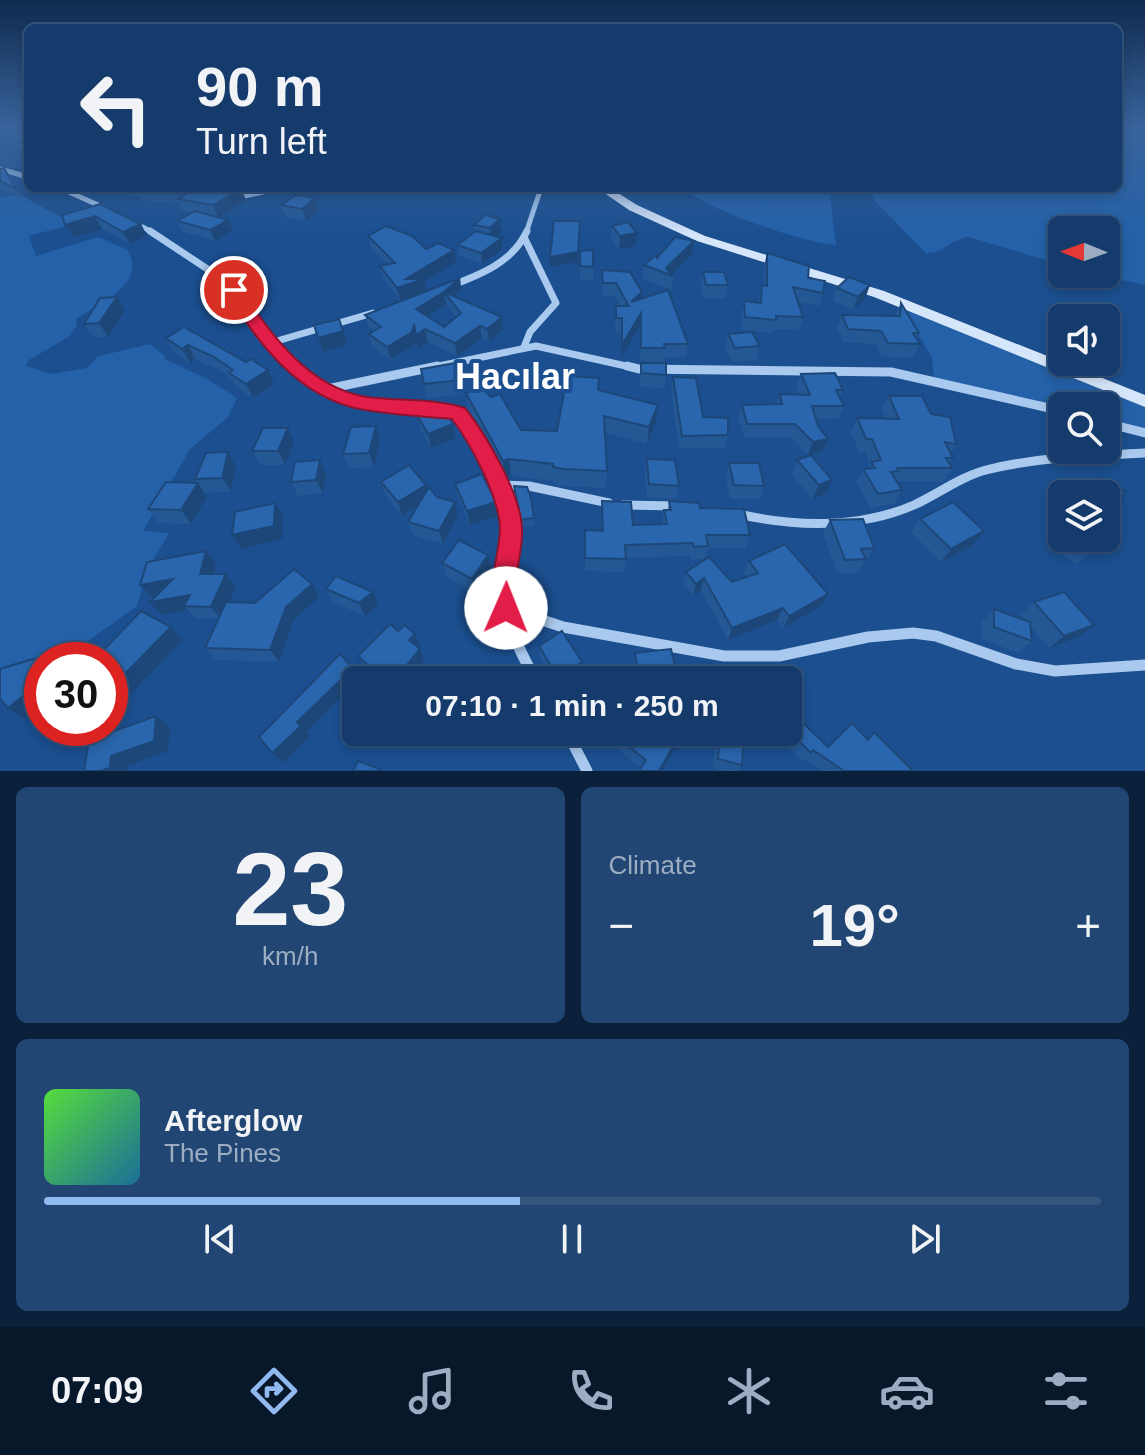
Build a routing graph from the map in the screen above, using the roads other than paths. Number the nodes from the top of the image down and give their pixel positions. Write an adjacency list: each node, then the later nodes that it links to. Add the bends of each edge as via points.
1 (0, 169): 2 (street)
2 (24, 176)
3 (69, 192): 11 (street, via 157,234 216,272)
4 (258, 192): 7 (street)
5 (540, 192): 8 (street)
6 (608, 192): 14 (street, via 690,232 903,303)
7 (224, 198)
8 (524, 237): 9 (street, via 491,267); 12 (street, via 556,303 532,326)
9 (445, 288)
10 (388, 308): 11 (street)
11 (270, 343): 13 (street, via 299,372)
12 (524, 347): 13 (street); 15 (street, via 555,348 649,369 891,372)
13 (327, 389): 19 (street, via 371,404 458,412)
14 (1145, 401)
15 (1048, 407)
16 (1120, 427): 17 (street)
17 (1145, 433)
18 (1145, 453): 21 (street, via 982,471 880,516 776,523)
19 (497, 485): 20 (street, via 529,486 617,505); 22 (street, via 511,529)
20 (684, 506)
21 (729, 511)
22 (506, 608): 23 (street, via 563,627 724,656 799,653 913,633 1055,671); 24 (street, via 514,644)
23 (1145, 665)
24 (527, 666)
25 (574, 746): 26 (street)
26 (587, 771)

